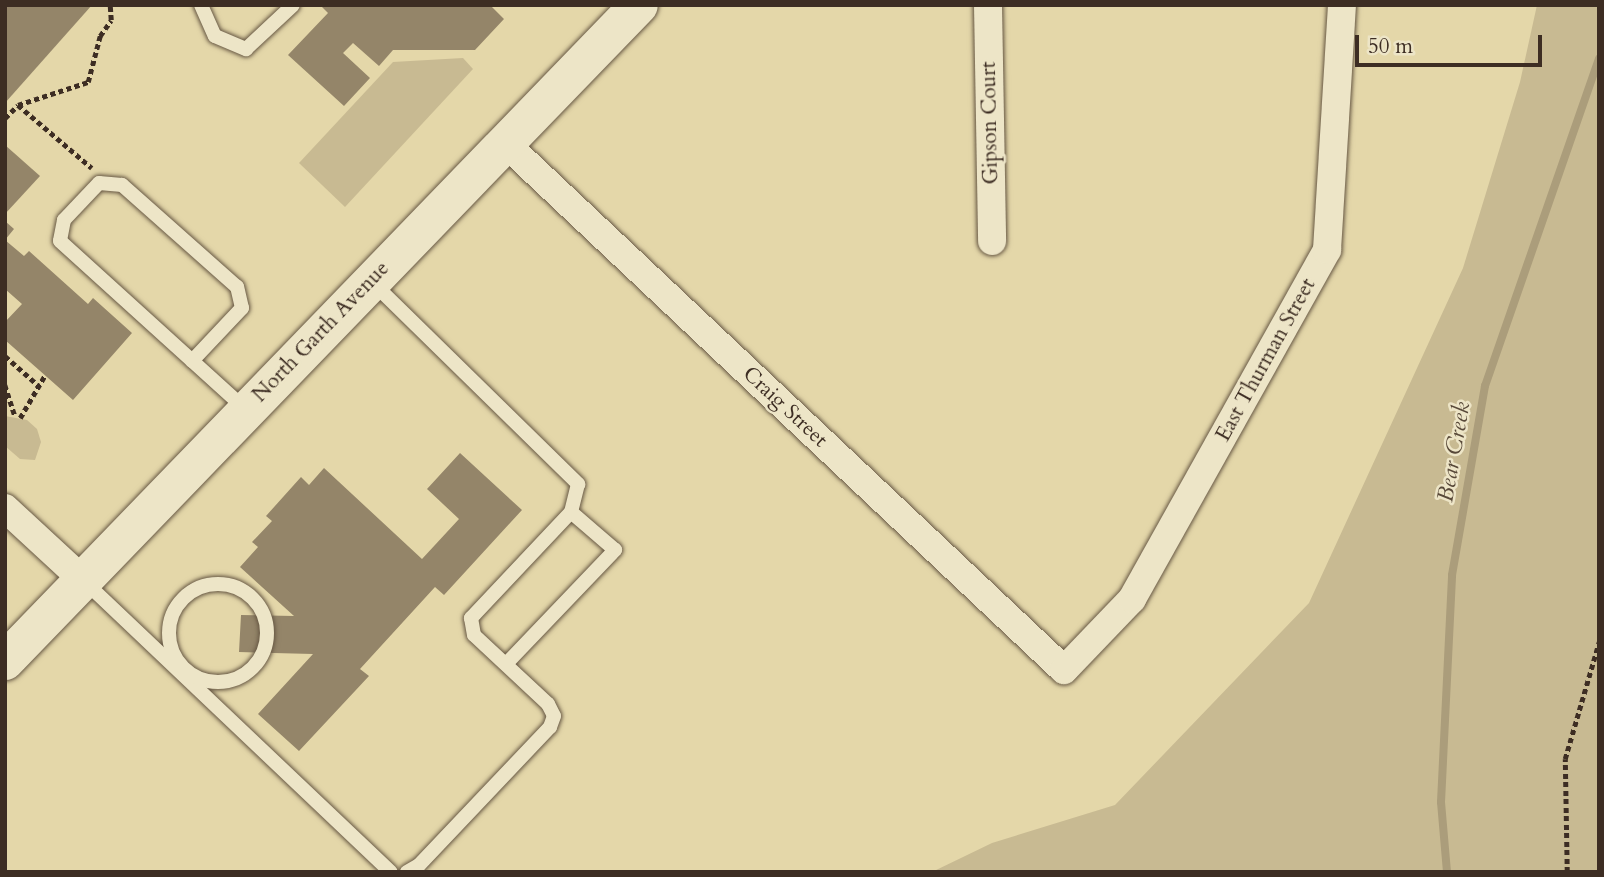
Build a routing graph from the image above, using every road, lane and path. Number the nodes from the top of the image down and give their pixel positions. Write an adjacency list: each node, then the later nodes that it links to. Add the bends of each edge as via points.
1 (110, 5): 7 (path, via 111,20 100,36 88,82)
2 (201, 5): 3 (lane, via 215,36 246,48)
3 (293, 5)
4 (639, 5): 9 (street, North Garth Avenue)
5 (988, 5): 11 (street, Gipson Court)
6 (1342, 5): 26 (street, East Thurman Street, via 1327,250 1132,599)
7 (18, 105): 8 (path); 10 (path)
8 (5, 118)
9 (505, 143): 12 (street, North Garth Avenue); 26 (street, Craig Street)
10 (96, 171)
11 (992, 240)
12 (371, 281): 18 (street, North Garth Avenue); 20 (lane, via 578,484)
13 (5, 356): 17 (path)
14 (192, 361): 14 (lane, via 60,241 64,220 99,183 122,185 237,287 242,308); 18 (lane)
15 (45, 375): 17 (path)
16 (5, 385): 17 (path, via 17,417)
17 (39, 386)
18 (246, 410): 21 (street, North Garth Avenue)
19 (5, 508): 21 (street)
20 (572, 512): 24 (lane, via 471,618 474,635); 24 (lane, via 615,550)
21 (82, 579): 23 (street, North Garth Avenue); 25 (lane)
22 (1599, 642): 29 (path, via 1565,759)
23 (5, 661)
24 (506, 664): 28 (lane, via 548,704 554,716 551,727 419,866)
25 (180, 669): 25 (lane, via 209,682 232,680 252,668 264,648 266,625 250,596 219,584 187,594 170,622 171,646); 27 (lane)
26 (1064, 670)
27 (391, 872)
28 (407, 872)
29 (1567, 872)

